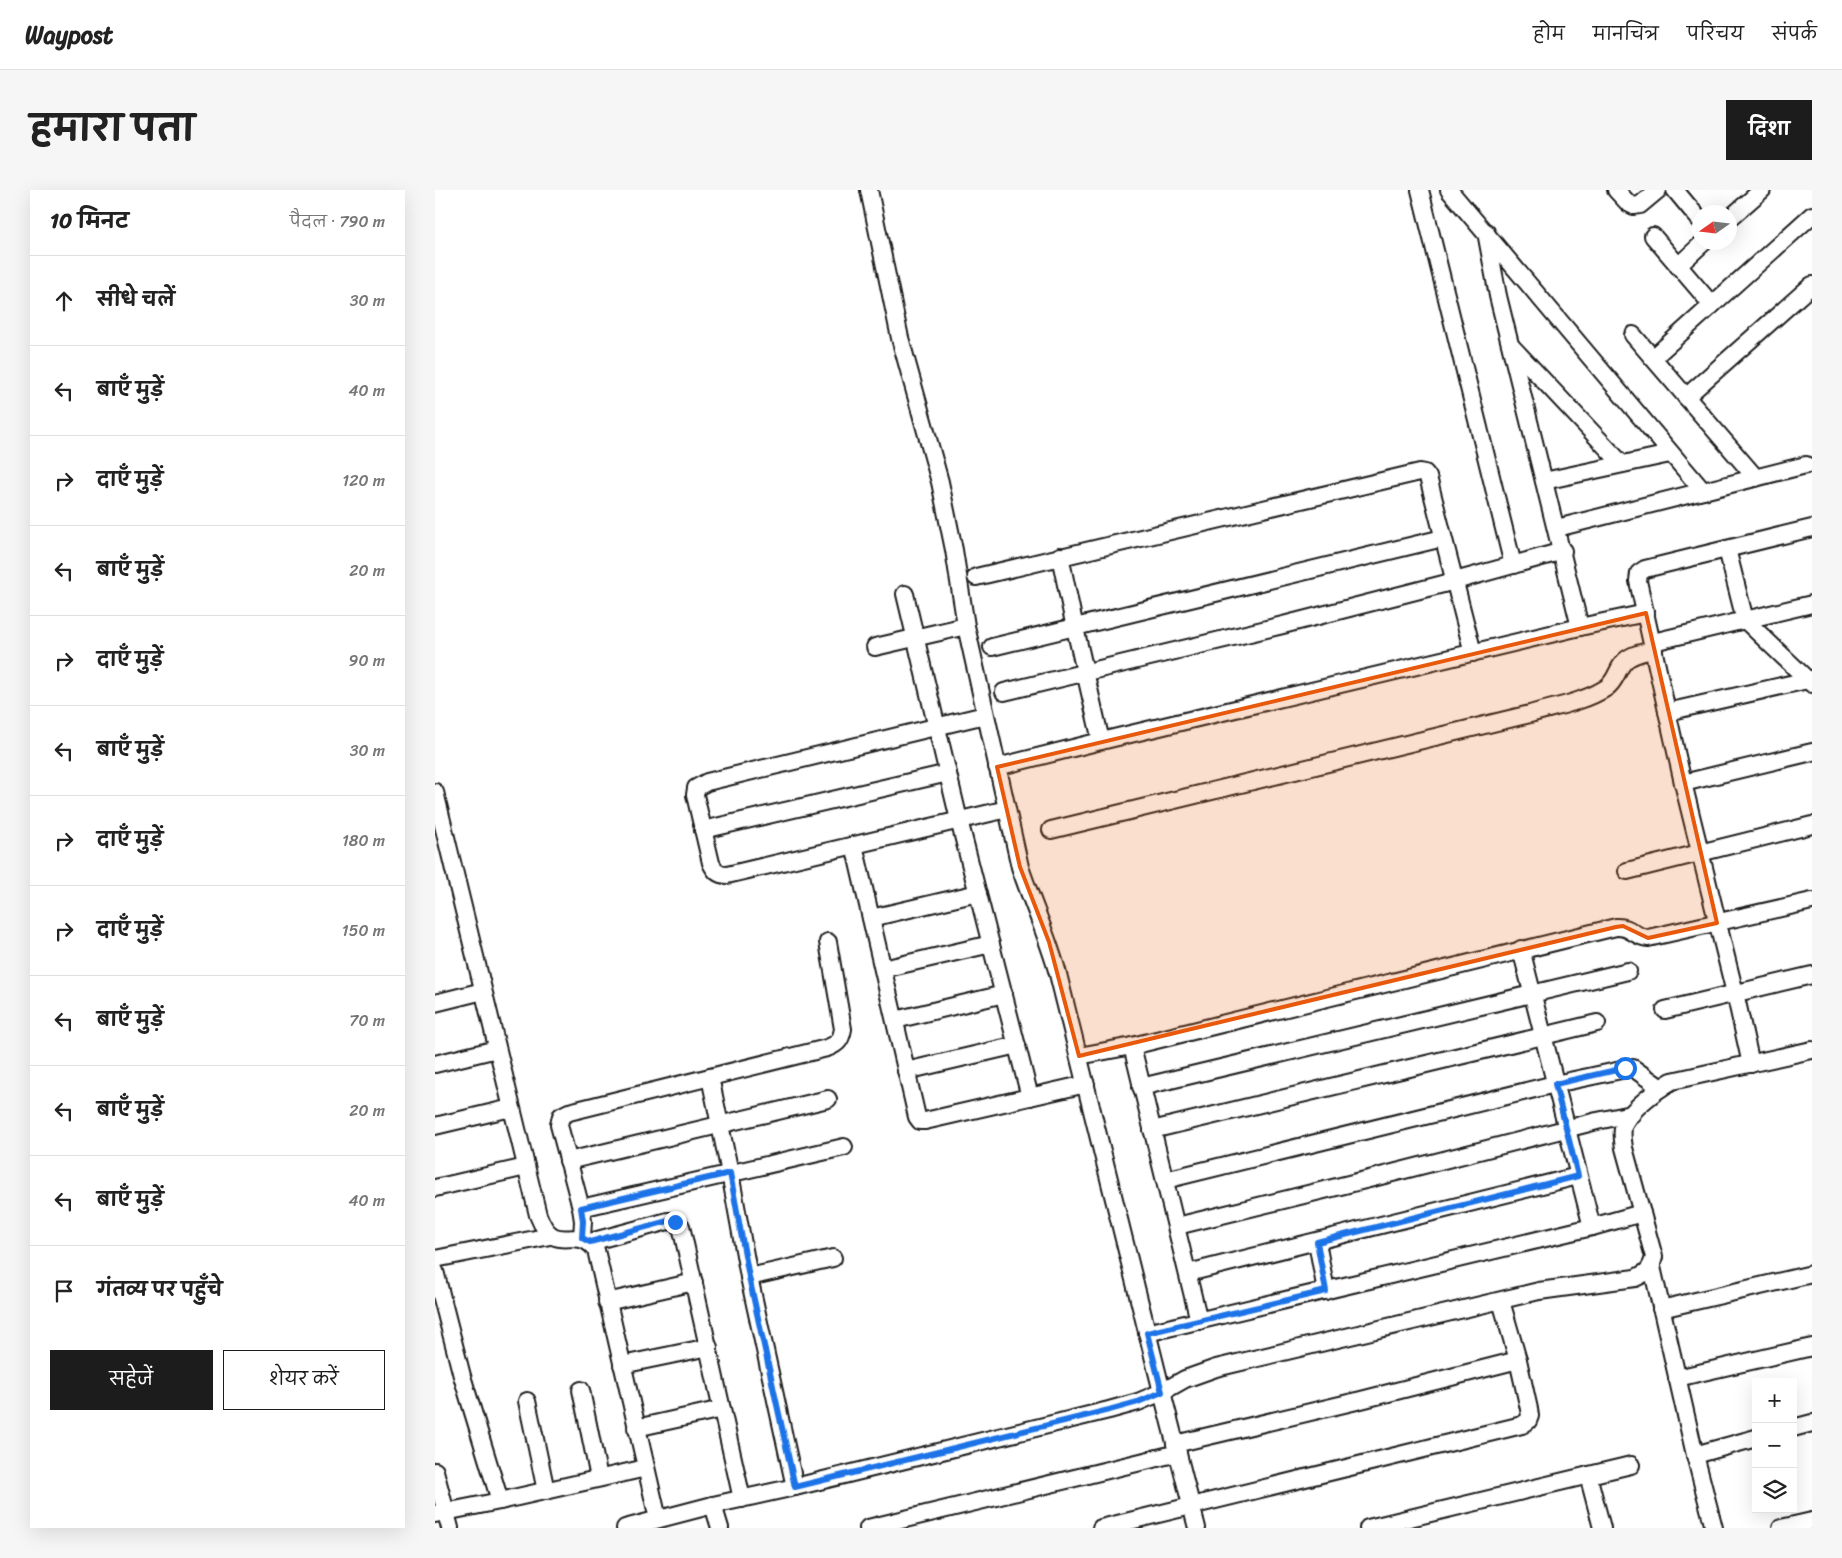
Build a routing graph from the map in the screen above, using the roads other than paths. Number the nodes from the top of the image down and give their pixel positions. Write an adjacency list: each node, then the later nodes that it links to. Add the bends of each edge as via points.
1 (869, 190): 40 (street, via 900,338 940,482)
2 (1420, 190): 33 (street)
3 (1449, 190): 11 (street)
4 (1616, 190): 5 (street, via 1634,206)
5 (1658, 190)
6 (1675, 190): 9 (street)
7 (1750, 194): 8 (street)
8 (1737, 209)
9 (1692, 211)
10 (1812, 215): 16 (street)
11 (1485, 232): 18 (street); 21 (street)
12 (1653, 236): 14 (street)
13 (1695, 250): 14 (street)
14 (1678, 266): 16 (street)
15 (1812, 285): 20 (street)
16 (1712, 305): 19 (street)
17 (1633, 335): 19 (street)
18 (1511, 345): 22 (street); 25 (street)
19 (1653, 358): 20 (street)
20 (1686, 397): 24 (street)
21 (1670, 454): 22 (street); 26 (street)
22 (1622, 464): 25 (street)
23 (1806, 465): 24 (street)
24 (1756, 478): 26 (street)
25 (1544, 481): 27 (street)
26 (1703, 492): 27 (street)
27 (1557, 528): 31 (street)
28 (1812, 528): 30 (street)
29 (1443, 538): 32 (street, via 1428,478 1420,472); 35 (street); 42 (street)
30 (1727, 549): 38 (street, via 1639,573); 39 (street)
31 (1563, 551): 33 (street); 41 (street)
32 (1060, 556): 34 (street); 42 (street)
33 (1513, 565): 35 (street)
34 (975, 577)
35 (1455, 581): 47 (street); 48 (street)
36 (905, 594): 43 (street)
37 (1812, 604): 39 (street)
38 (1646, 614): 41 (street); 44 (street)
39 (1745, 620): 44 (street); 49 (street)
40 (966, 626): 43 (street); 52 (street)
41 (1580, 627): 47 (street)
42 (1075, 628): 46 (street); 48 (street)
43 (916, 638): 45 (street); 53 (street)
44 (1653, 646): 51 (street); 64 (street, via 1623,662 1616,679 1608,687 1538,712)
45 (875, 647)
46 (993, 647)
47 (1473, 652): 54 (street)
48 (1085, 671): 50 (street); 54 (street)
49 (1810, 681): 51 (street)
50 (1004, 692)
51 (1667, 712): 58 (street)
52 (985, 714): 53 (street); 56 (street)
53 (937, 726): 57 (street); 63 (street, via 700,784 695,796)
54 (1101, 741): 56 (street)
55 (1812, 752): 58 (street)
56 (997, 767): 60 (street)
57 (948, 773): 61 (street); 63 (street)
58 (1683, 783): 66 (street)
59 (435, 792): 78 (street)
60 (1007, 809): 61 (street); 91 (street, via 1020,867 1049,942)
61 (959, 820): 65 (street); 68 (street)
62 (1812, 825): 66 (street)
63 (703, 830): 65 (street, via 711,864 720,875)
64 (1051, 830)
65 (854, 845): 70 (street)
66 (1699, 853): 67 (street); 71 (street)
67 (1627, 871)
68 (978, 893): 70 (street); 73 (street)
69 (1812, 900): 71 (street)
70 (871, 918): 75 (street)
71 (1717, 923): 74 (street, via 1648,938 1641,938 1623,926 1615,927); 79 (street)
72 (828, 942): 95 (street, via 843,1029 836,1044)
73 (991, 944): 75 (street); 80 (street)
74 (1521, 949): 81 (street); 88 (street)
75 (883, 969): 84 (street)
76 (1628, 971): 81 (street)
77 (1812, 975): 79 (street)
78 (483, 991): 82 (street); 89 (street)
79 (1735, 993): 83 (street); 93 (street)
80 (1004, 994): 84 (street); 87 (street)
81 (1533, 994): 86 (street); 98 (street)
82 (435, 1003)
83 (1665, 1010)
84 (895, 1020): 94 (street)
85 (1597, 1023): 86 (street)
86 (1544, 1036): 97 (street); 107 (street)
87 (1017, 1046): 94 (street); 100 (street)
88 (1132, 1046): 91 (street); 98 (street)
89 (497, 1049): 92 (street); 102 (street)
90 (1812, 1050): 93 (street)
91 (1079, 1056): 96 (street)
92 (435, 1064)
93 (1751, 1064): 99 (street, via 1673,1081)
94 (906, 1071): 100 (street, via 920,1120)
95 (710, 1077): 104 (street); 109 (street, via 561,1116 559,1125)
96 (1086, 1084): 100 (street); 135 (street)
97 (1555, 1084): 99 (street, via 1633,1068); 106 (street); 113 (street)
98 (1141, 1087): 107 (street)
99 (1661, 1088): 103 (street)
100 (1030, 1097)
101 (828, 1099): 104 (street)
102 (511, 1108): 105 (street); 110 (street)
103 (1632, 1114): 106 (street); 116 (street, via 1624,1124 1622,1134)
104 (720, 1125): 109 (street); 111 (street)
105 (435, 1126)
106 (1566, 1129): 112 (street); 117 (street)
107 (1152, 1130): 113 (street)
108 (844, 1147): 111 (street)
109 (568, 1162): 115 (street)
110 (526, 1167): 114 (street); 119 (street, via 538,1215)
111 (730, 1173): 115 (street); 128 (street)
112 (1578, 1176): 118 (street); 121 (street)
113 (1165, 1180): 117 (street)
114 (435, 1188)
115 (581, 1208): 120 (street)
116 (1642, 1213): 118 (street); 124 (street, via 1654,1257)
117 (1177, 1226): 126 (street)
118 (1592, 1227): 130 (street)
119 (550, 1236): 120 (street); 123 (street)
120 (586, 1240): 129 (street, via 675,1222 683,1232); 132 (street, via 596,1250)
121 (1317, 1242): 126 (street); 130 (street)
122 (833, 1258): 128 (street)
123 (435, 1259)
124 (1652, 1267): 131 (street, via 1635,1278); 133 (street)
125 (435, 1271): 159 (street, via 462,1376)
126 (1188, 1274): 134 (street)
127 (1812, 1274): 133 (street)
128 (749, 1277): 156 (street)
129 (694, 1282): 132 (street); 136 (street)
130 (1326, 1291): 134 (street)
131 (1501, 1301): 138 (street); 142 (street, via 1216,1368 1185,1379)
132 (607, 1302): 139 (street)
133 (1661, 1310): 140 (street)
134 (1199, 1321): 135 (street)
135 (1147, 1333): 142 (street)
136 (709, 1347): 139 (street); 144 (street)
137 (1812, 1347): 140 (street)
138 (1518, 1360): 149 (street); 161 (street, via 1530,1416 1522,1425)
139 (622, 1365): 147 (street)
140 (1677, 1378): 150 (street)
141 (581, 1390): 155 (street)
142 (1162, 1392): 149 (street); 156 (street, via 1109,1410)
143 (527, 1401): 157 (street)
144 (722, 1409): 147 (street); 158 (street)
145 (1812, 1423): 146 (street)
146 (1797, 1427)
147 (637, 1428): 152 (street)
148 (1752, 1439): 150 (street)
149 (1177, 1448): 161 (street); 167 (street)
150 (1695, 1455): 172 (street)
151 (1631, 1465): 154 (street)
152 (646, 1468): 155 (street); 163 (street)
153 (435, 1471): 162 (street)
154 (1588, 1475): 170 (street); 171 (street)
155 (599, 1478): 157 (street)
156 (795, 1487): 158 (street)
157 (546, 1491): 159 (street)
158 (742, 1499): 160 (street)
159 (500, 1501): 162 (street)
160 (713, 1505): 163 (street); 166 (street)
161 (1192, 1507): 168 (street); 169 (street)
162 (444, 1518)
163 (658, 1519): 165 (street)
164 (1812, 1521): 173 (street)
165 (625, 1528)
166 (719, 1528)
167 (868, 1528)
168 (1101, 1528)
169 (1197, 1528)
170 (1368, 1528)
171 (1602, 1528)
172 (1714, 1528)
173 (1781, 1528)

